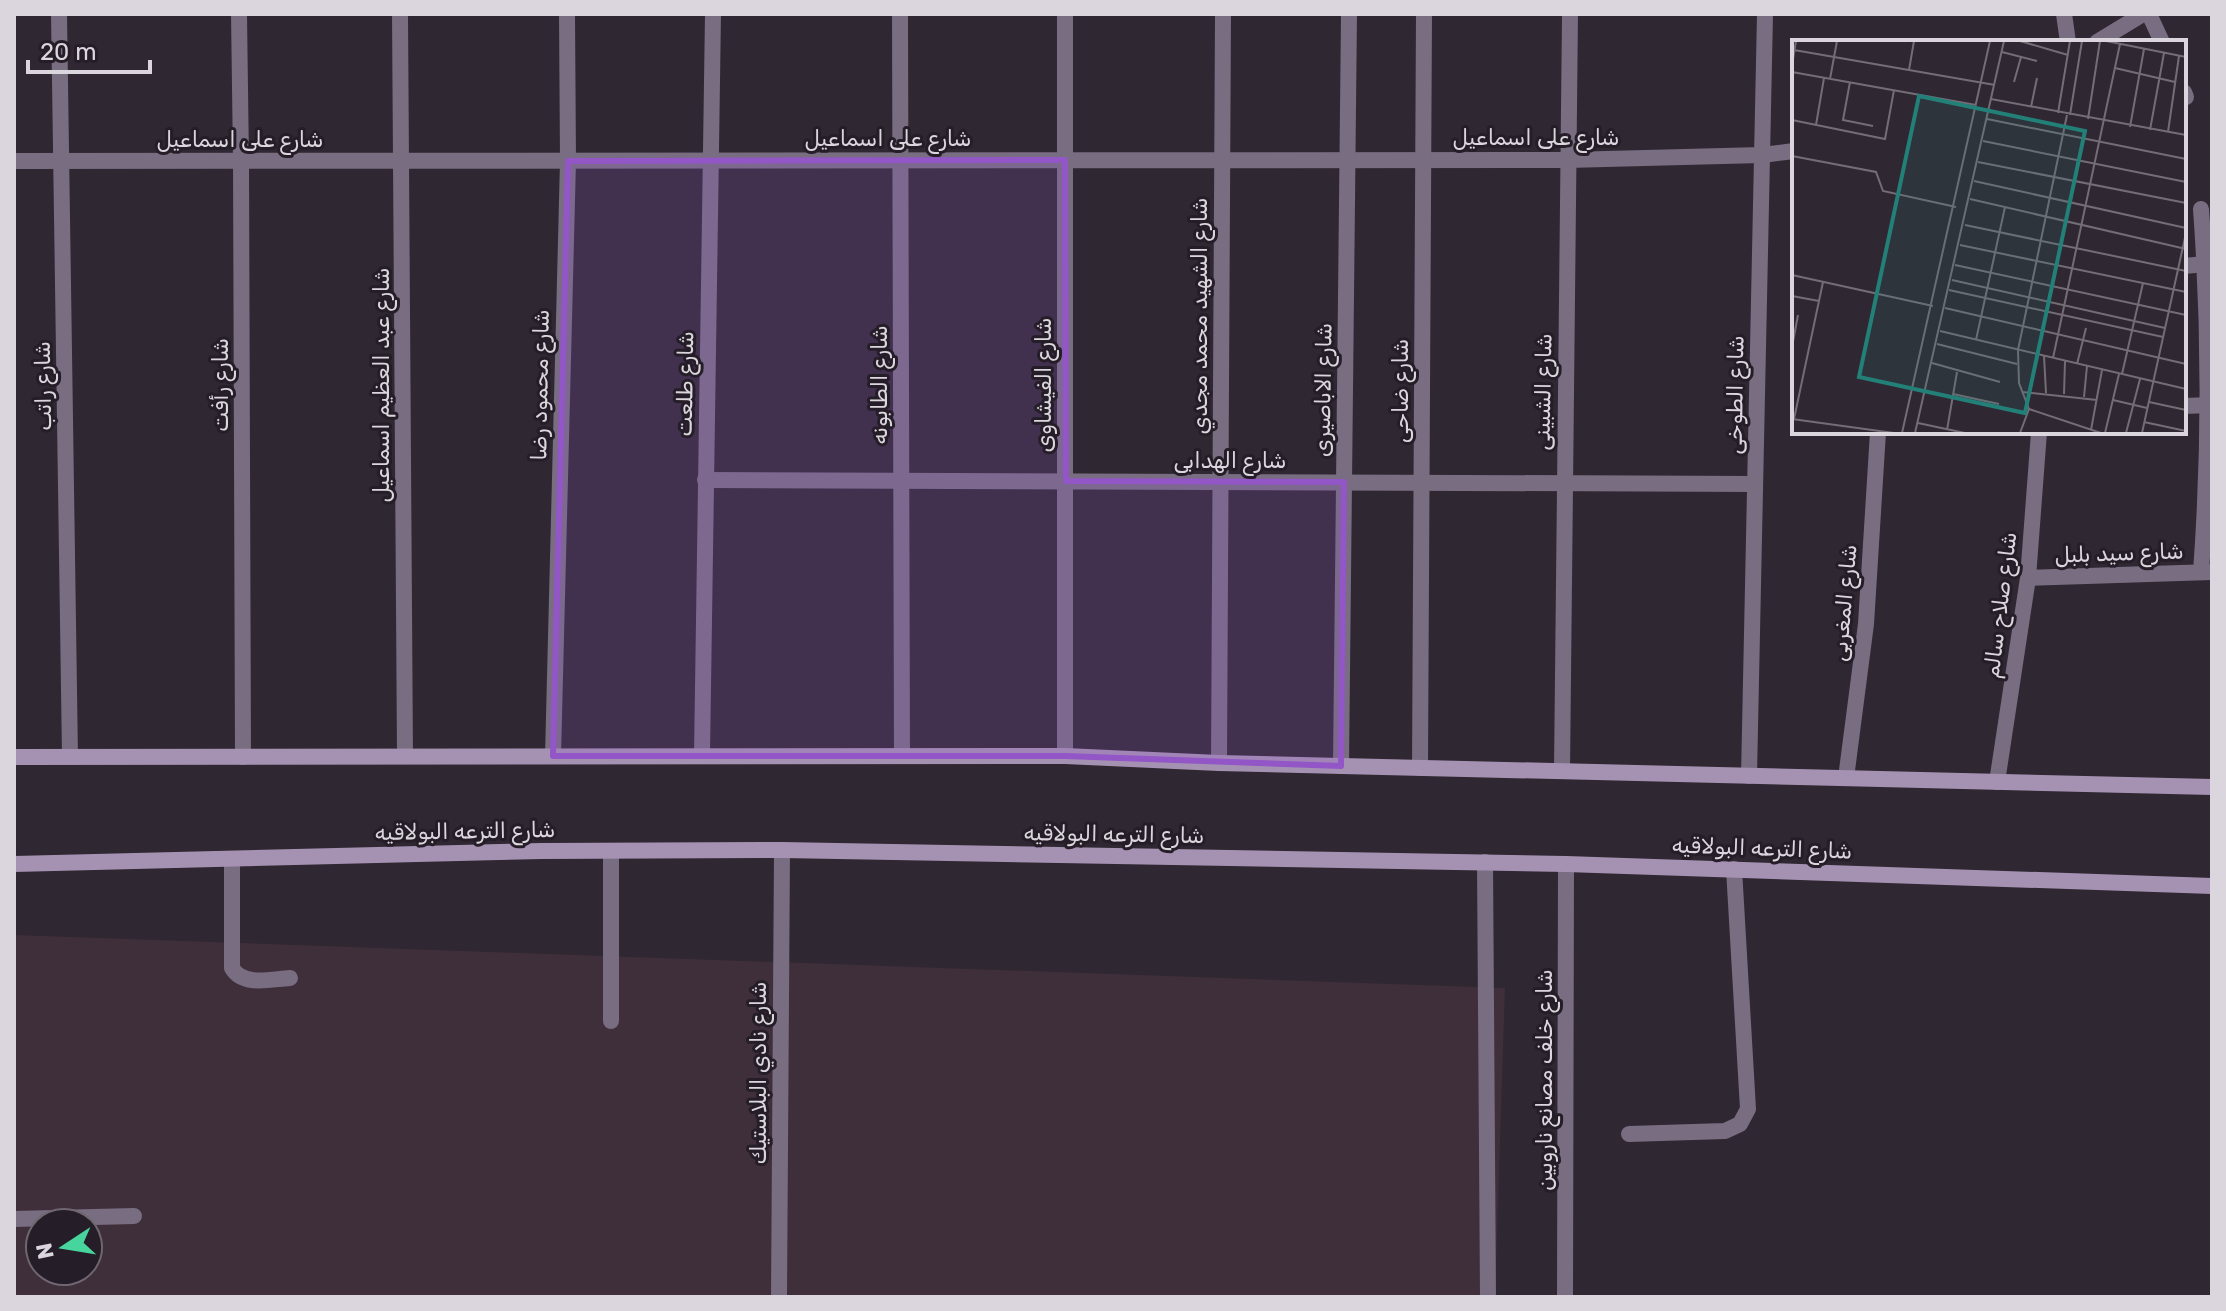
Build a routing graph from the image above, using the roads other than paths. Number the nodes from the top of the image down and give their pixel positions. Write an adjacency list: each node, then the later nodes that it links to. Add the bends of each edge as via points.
1 (59, 14): 28 (street, شارع راتب)
2 (239, 14): 29 (street, شارع رأفت)
3 (400, 14): 30 (street, شارع عبد العظيم اسماعيل)
4 (567, 14): 31 (street, شارع محمود رضا)
5 (713, 14): 20 (street, شارع طلعت)
6 (900, 14): 21 (street, شارع الطابونه)
7 (1065, 14): 22 (street, شارع الفيشاوى)
8 (1223, 14): 23 (street, شارع الشهيد محمد مجدي)
9 (1349, 14): 24 (street, شارع الاباصيرى)
10 (1424, 14): 25 (street, شارع ضاحى)
11 (1570, 14): 26 (street, شارع الشبينى)
12 (1765, 14): 19 (street, شارع الطوخى)
13 (2064, 14): 15 (street)
14 (2146, 14): 16 (street); 17 (street)
15 (2068, 40)
16 (2100, 40)
17 (2161, 40)
18 (1792, 151): 19 (street, شارع على اسماعيل)
19 (1762, 155): 26 (street, شارع على اسماعيل); 46 (street, شارع الطوخى)
20 (710, 160): 21 (street, شارع على اسماعيل); 31 (street, شارع على اسماعيل); 39 (street, شارع طلعت)
21 (900, 160): 22 (street, شارع على اسماعيل); 40 (street, شارع الطابونه)
22 (1065, 160): 23 (street, شارع على اسماعيل); 41 (street, شارع الفيشاوى)
23 (1222, 160): 24 (street, شارع على اسماعيل); 42 (street, شارع الشهيد محمد مجدي)
24 (1347, 160): 25 (street, شارع على اسماعيل); 43 (street, شارع الاباصيرى)
25 (1424, 160): 26 (street, شارع على اسماعيل); 44 (street, شارع ضاحى)
26 (1567, 160): 45 (street, شارع الشبينى)
27 (14, 161): 28 (street, شارع على اسماعيل)
28 (61, 161): 29 (street, شارع على اسماعيل); 55 (street, شارع راتب)
29 (241, 161): 30 (street, شارع على اسماعيل); 56 (street, شارع رأفت)
30 (401, 161): 31 (street, شارع على اسماعيل); 51 (street, شارع عبد العظيم اسماعيل)
31 (568, 161): 52 (street, شارع محمود رضا)
32 (2201, 209): 33 (street)
33 (2205, 264): 34 (street); 35 (street)
34 (2186, 266)
35 (2210, 405): 36 (street); 47 (street)
36 (2186, 406)
37 (1878, 434): 62 (street, شارع المغربى, via 1866,624)
38 (2039, 434): 48 (street, شارع صلاح سالم)
39 (705, 480): 40 (street, شارع الهدابى); 49 (street, شارع طلعت)
40 (901, 481): 41 (street, شارع الهدابى); 50 (street, شارع الطابونه)
41 (1066, 481): 42 (street, شارع الهدابى); 53 (street, شارع الفيشاوى)
42 (1220, 482): 43 (street, شارع الهدابى); 57 (street, شارع الشهيد محمد مجدي)
43 (1344, 482): 44 (street, شارع الهدابى); 58 (street, شارع الاباصيرى)
44 (1421, 483): 45 (street, شارع الهدابى); 59 (street, شارع ضاحى)
45 (1563, 483): 46 (street, شارع الهدابى); 60 (street, شارع الشبينى)
46 (1755, 484): 61 (street, شارع الطوخى)
47 (2206, 572): 48 (street, شارع سيد بلبل)
48 (2028, 578): 63 (street, شارع صلاح سالم)
49 (702, 755): 50 (street); 52 (street)
50 (902, 755): 53 (street)
51 (405, 756): 52 (street); 56 (street)
52 (553, 756)
53 (1065, 756): 57 (street)
54 (14, 757): 55 (street)
55 (70, 757): 56 (street)
56 (243, 757)
57 (1219, 763): 58 (street)
58 (1341, 766): 59 (street)
59 (1420, 768): 60 (street)
60 (1562, 771): 61 (street)
61 (1749, 776): 62 (street)
62 (1846, 778): 63 (street)
63 (1997, 782): 64 (street)
64 (2212, 787)
65 (782, 850): 66 (street, شارع الترعه البولاقيه); 68 (street, شارع الترعه البولاقيه); 78 (street, شارع نادي البلاستيك)
66 (611, 851): 67 (street, شارع الترعه البولاقيه); 74 (street)
67 (232, 859): 69 (street, شارع الترعه البولاقيه); 73 (street, via 232,968 248,980)
68 (1485, 862): 70 (street, شارع الترعه البولاقيه); 79 (street)
69 (14, 864)
70 (1566, 864): 71 (street, شارع الترعه البولاقيه); 80 (street, شارع خلف مصانع ناروبين)
71 (1734, 869): 72 (street, شارع الترعه البولاقيه); 75 (street, via 1748,1109 1740,1124 1725,1131)
72 (2212, 886)
73 (290, 978)
74 (611, 1021)
75 (1629, 1134)
76 (134, 1216): 77 (street)
77 (14, 1219)
78 (779, 1297)
79 (1488, 1297)
80 (1565, 1297)

